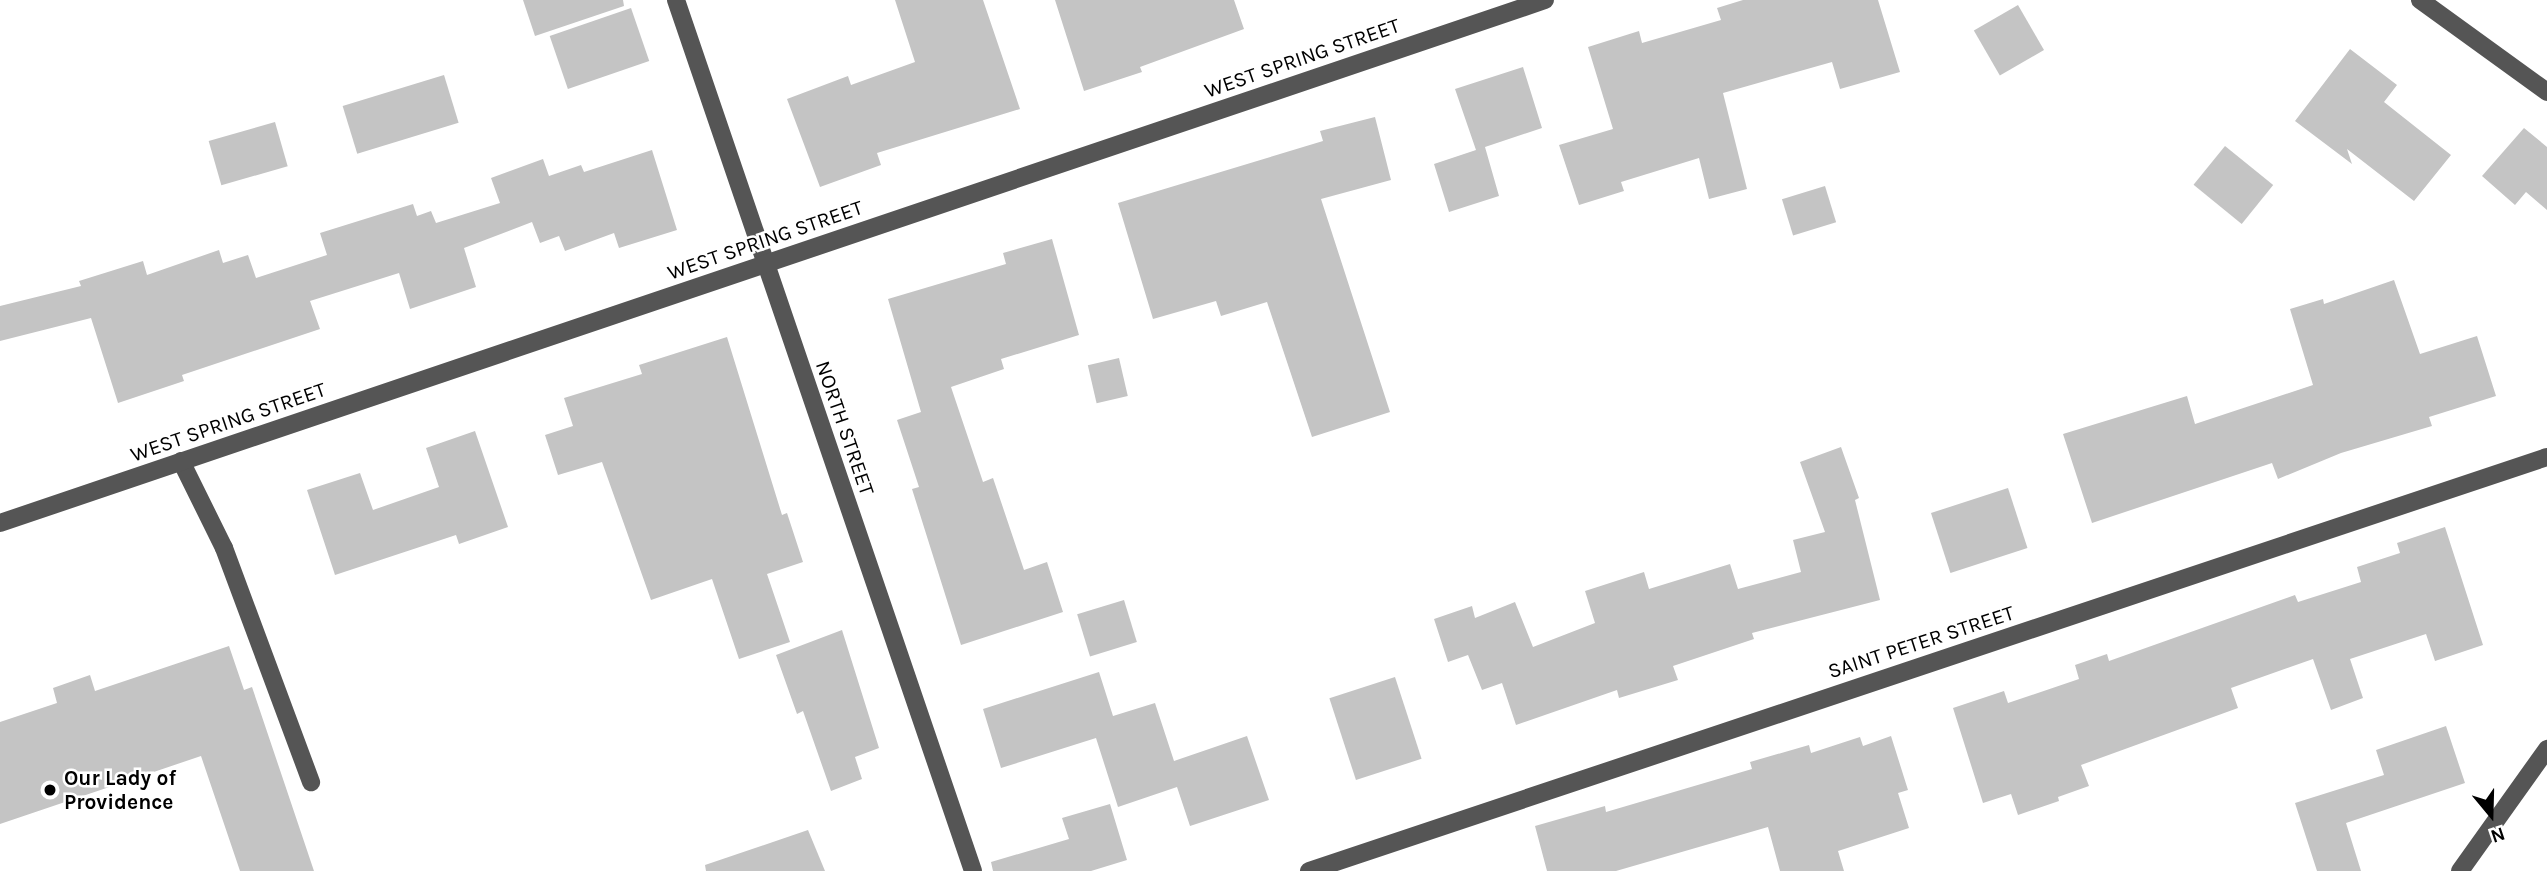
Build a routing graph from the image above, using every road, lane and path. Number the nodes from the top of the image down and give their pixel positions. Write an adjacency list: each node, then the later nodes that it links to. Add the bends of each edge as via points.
1 (676, 0): 5 (street, NORTH STREET)
2 (1545, 0): 5 (street, WEST SPRING STREET)
3 (2420, 0): 4 (street)
4 (2547, 92)
5 (765, 264): 7 (street, WEST SPRING STREET); 11 (street, NORTH STREET)
6 (2547, 457): 12 (street, SAINT PETER STREET)
7 (181, 461): 8 (street, WEST SPRING STREET); 10 (street, via 224,548)
8 (0, 523)
9 (2547, 749): 13 (street)
10 (311, 782)
11 (972, 871)
12 (1309, 871)
13 (2460, 871)

